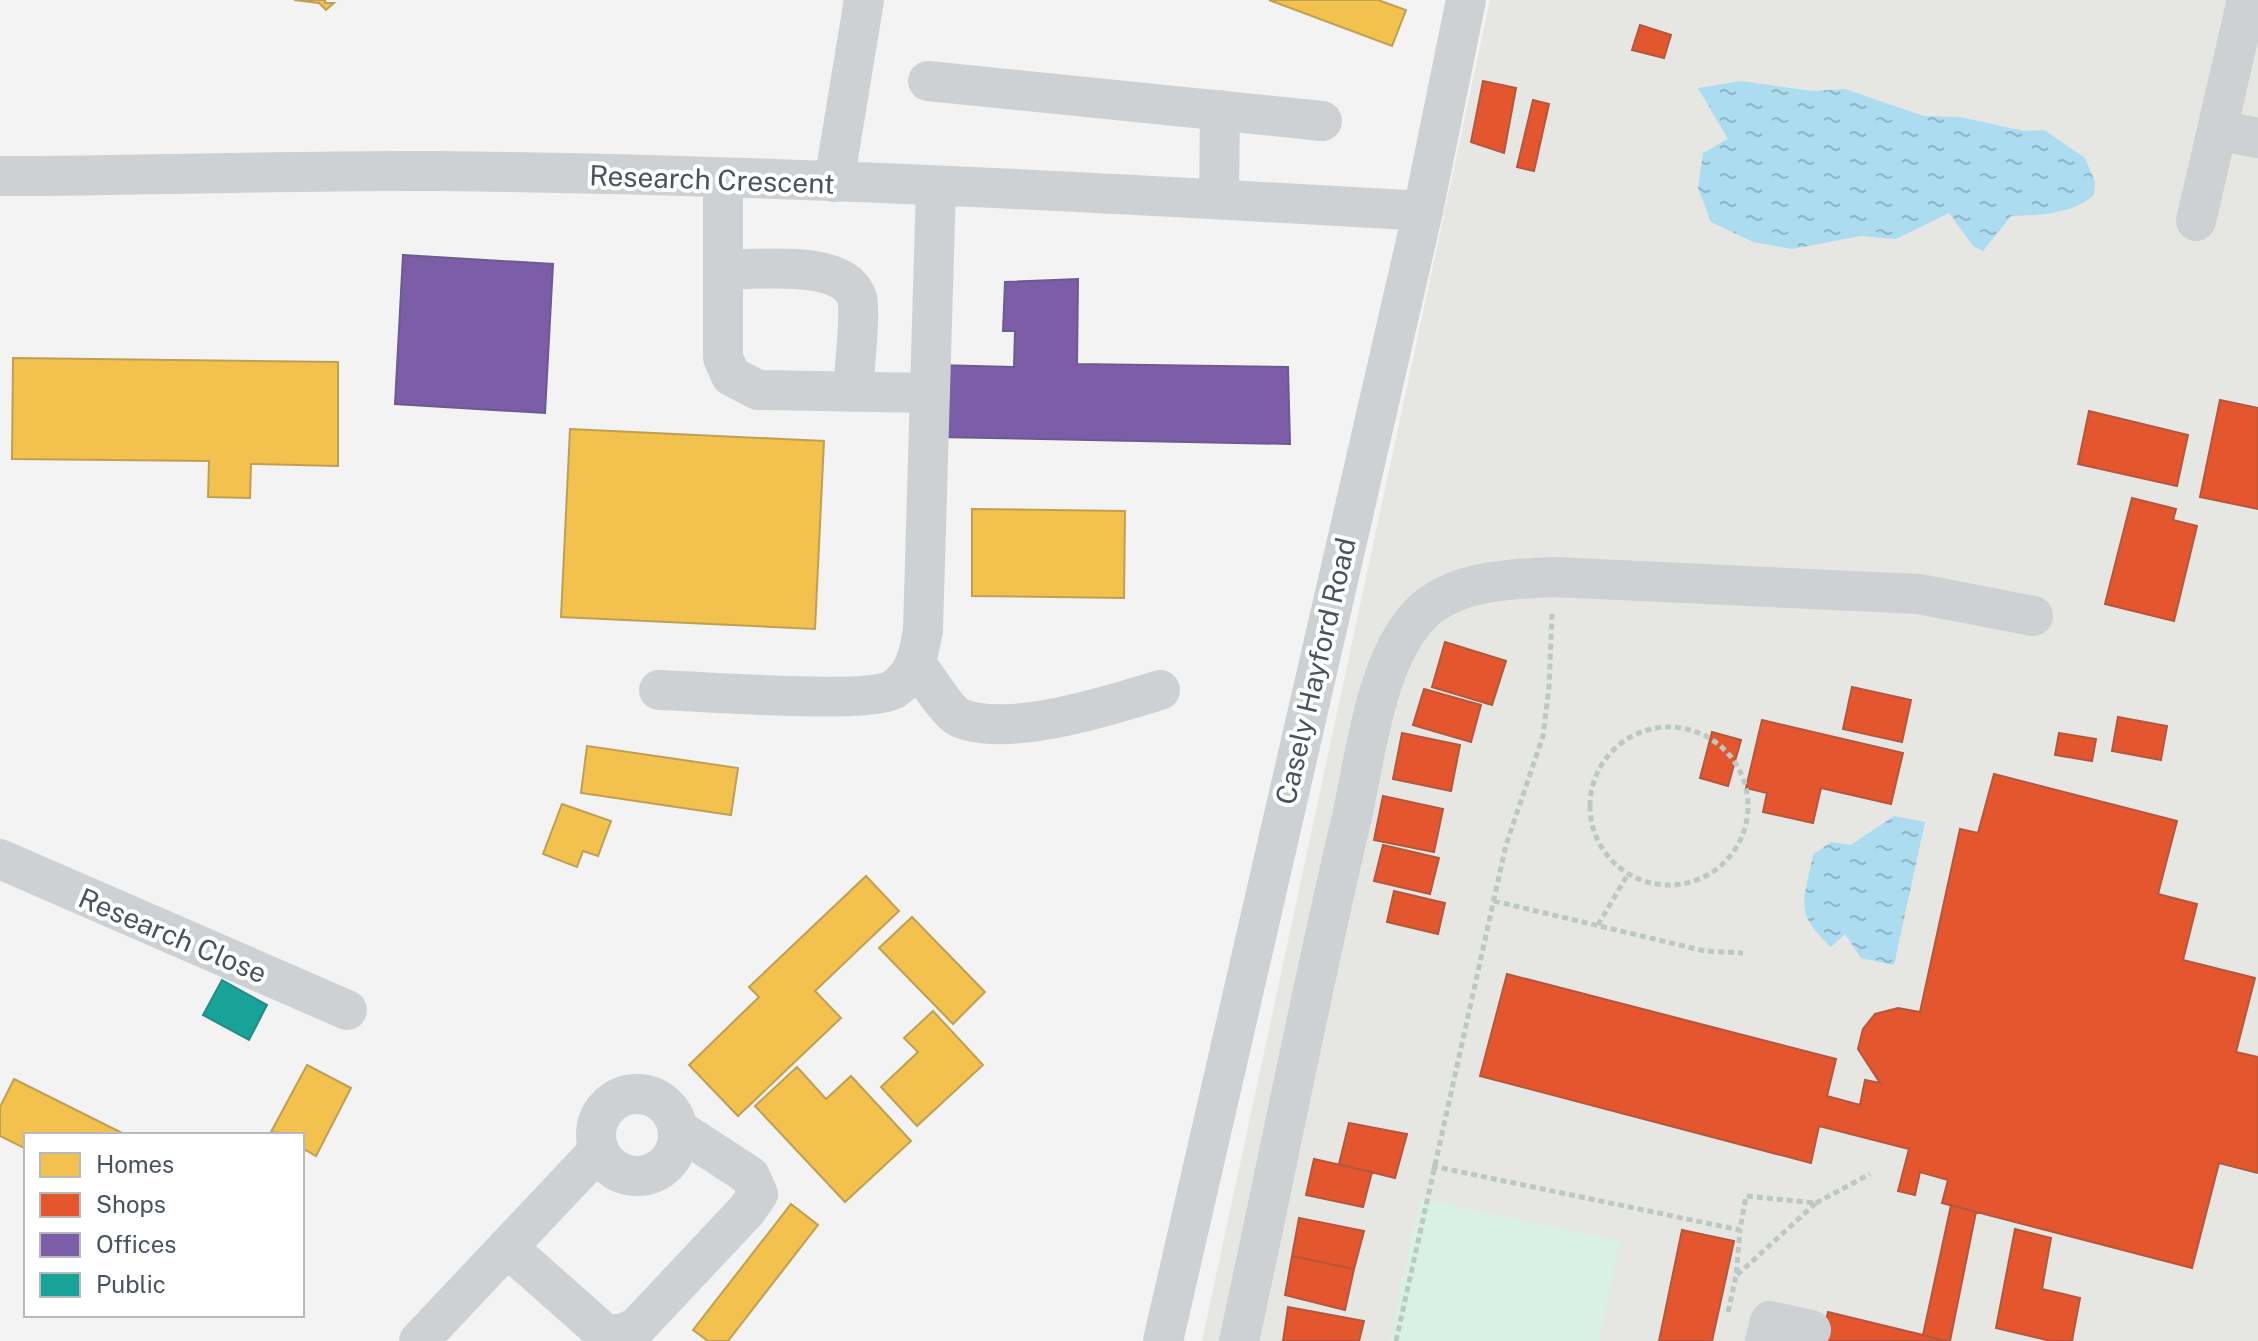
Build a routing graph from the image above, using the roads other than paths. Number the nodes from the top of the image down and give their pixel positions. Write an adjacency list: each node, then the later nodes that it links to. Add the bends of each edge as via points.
1 (864, 0): 11 (street)
2 (1466, 0): 14 (street, Casely Hayford Road)
3 (2247, 0): 7 (street)
4 (928, 81): 5 (street)
5 (1220, 110): 6 (street); 13 (street)
6 (1322, 121)
7 (2217, 130): 8 (street); 15 (street)
8 (2258, 138)
9 (0, 176): 10 (street, Research Crescent, via 435,171)
10 (723, 178): 11 (street, Research Crescent); 16 (street)
11 (834, 182): 12 (street, Research Crescent)
12 (936, 186): 13 (street, Research Crescent); 18 (street)
13 (1219, 199): 14 (street, Research Crescent)
14 (1423, 211): 30 (street, Casely Hayford Road)
15 (2196, 221)
16 (723, 270): 17 (street, via 723,358 731,376 758,390); 17 (street, via 822,270 844,280 857,298)
17 (853, 392): 18 (street)
18 (928, 393): 20 (street, via 923,630)
19 (2033, 616): 31 (street, via 1919,594 1554,577 1498,580 1457,591 1416,618 1393,653 1321,947)
20 (917, 665): 21 (street, via 893,689 857,696); 22 (street, via 957,717 985,724 1073,716)
21 (659, 690)
22 (1160, 690)
23 (0, 859): 24 (street, Research Close)
24 (347, 1010)
25 (678, 1129): 26 (street, via 671,1159 645,1175 614,1169); 26 (street, via 673,1114 651,1096 622,1096 601,1114); 27 (street, via 750,1176 758,1194 637,1327 605,1334)
26 (599, 1150): 27 (street)
27 (507, 1247): 29 (street)
28 (1811, 1330): 32 (street, via 1770,1321)
29 (419, 1341)
30 (1163, 1341)
31 (1239, 1341)
32 (1765, 1341)

